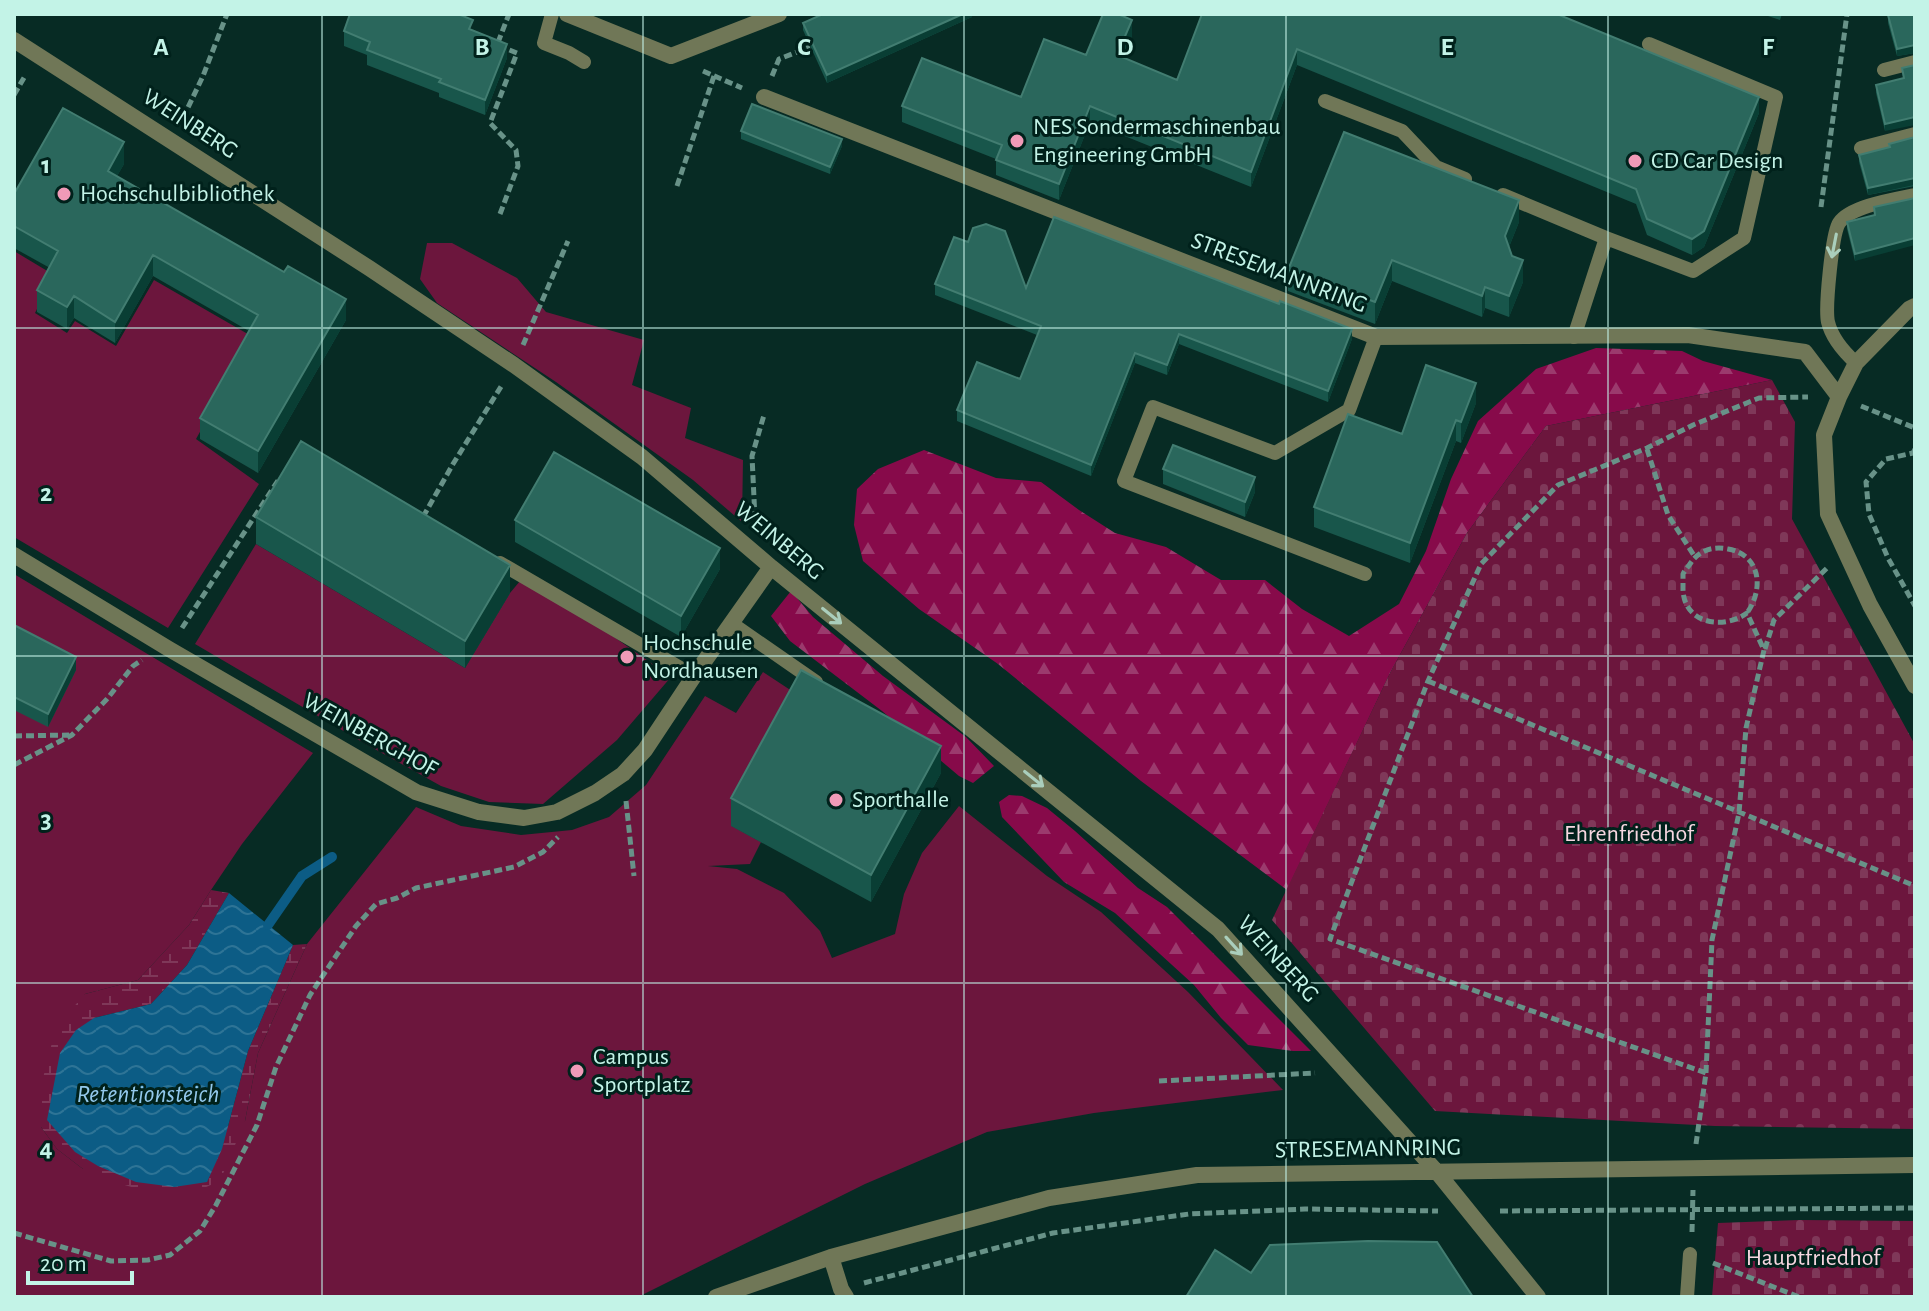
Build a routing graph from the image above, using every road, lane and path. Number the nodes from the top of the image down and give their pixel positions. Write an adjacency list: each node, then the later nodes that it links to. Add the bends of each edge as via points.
1 (227, 14): 20 (path)
2 (509, 14): 24 (path, via 497,45 517,53 490,123 516,150 518,166)
3 (552, 14): 11 (lane, via 544,43)
4 (567, 14): 5 (street, via 671,56)
5 (779, 14)
6 (1847, 14): 25 (path)
7 (14, 40): 20 (street, WEINBERG)
8 (1649, 44): 26 (lane, via 1776,97 1744,238 1693,271)
9 (810, 47): 10 (path)
10 (789, 55)
11 (584, 62)
12 (1915, 62): 13 (lane)
13 (1884, 70)
14 (714, 76): 22 (path)
15 (14, 80): 16 (path)
16 (21, 84)
17 (764, 97): 30 (street, STRESEMANNRING)
18 (1325, 101): 26 (lane, via 1402,131 1436,167)
19 (1915, 134): 21 (lane)
20 (173, 141): 46 (street, WEINBERG, via 514,365 642,457)
21 (1861, 148)
22 (677, 186)
23 (1915, 195): 32 (lane, one-way to 32, via 1857,209 1839,222 1828,322 1839,346)
24 (500, 214)
25 (1819, 218)
26 (1606, 238): 31 (lane)
27 (568, 241): 28 (path)
28 (552, 279)
29 (1915, 306): 32 (street)
30 (1376, 337): 31 (street, STRESEMANNRING); 48 (lane, via 1349,410 1324,425 1275,453 1153,407 1124,481)
31 (1574, 337): 33 (street, STRESEMANNRING, via 1688,335 1805,352)
32 (1856, 363): 33 (street)
33 (1839, 397): 35 (path); 36 (path, via 1759,398); 43 (street, via 1824,435 1828,514)
34 (764, 415): 46 (path, via 752,456)
35 (1915, 428)
36 (1647, 448): 45 (path, via 1668,515); 55 (path, via 1558,485 1481,564)
37 (1915, 449): 49 (path, via 1886,459 1866,482 1869,514)
38 (453, 464): 41 (path)
39 (286, 470): 52 (path)
40 (414, 513): 41 (path)
41 (422, 518): 42 (path)
42 (435, 526)
43 (1845, 550): 53 (path, via 1774,620); 56 (street)
44 (14, 555): 52 (street, WEINBERGHOF)
45 (1695, 557): 50 (path, via 1718,547 1746,557 1758,590); 50 (path, via 1683,575 1690,609 1715,623)
46 (764, 562): 51 (street, WEINBERGHOF); 66 (street, WEINBERG, one-way to 66, via 1218,929)
47 (500, 563): 54 (lane)
48 (1365, 574)
49 (1915, 606)
50 (1747, 613): 53 (path)
51 (731, 623): 54 (street, WEINBERGHOF); 57 (lane)
52 (169, 649): 58 (path, via 133,666); 62 (street, WEINBERGHOF, via 416,792 479,812 524,818)
53 (1764, 650): 63 (path, via 1746,728)
54 (694, 676): 61 (street, WEINBERGHOF)
55 (1428, 681): 63 (path); 67 (path, via 1330,939)
56 (1915, 686)
57 (833, 694)
58 (72, 735): 59 (path); 60 (path)
59 (14, 736)
60 (14, 765)
61 (623, 774): 62 (street, WEINBERGHOF); 64 (path)
62 (557, 812): 75 (path, via 558,838 543,852 514,867 416,888 376,904 356,926 294,1026 257,1125 216,1205 200,1231 170,1255 111,1261)
63 (1739, 813): 65 (path); 67 (path, via 1712,940)
64 (634, 876)
65 (1915, 886)
66 (1348, 1072): 68 (path); 71 (street, WEINBERG)
67 (1706, 1073): 70 (path)
68 (1159, 1081)
69 (1915, 1165): 70 (street, STRESEMANNRING)
70 (1693, 1167): 71 (street, STRESEMANNRING); 73 (path)
71 (1437, 1172): 74 (street, WEINBERG); 77 (street, STRESEMANNRING, via 1197,1175 1049,1198)
72 (1915, 1208): 73 (path)
73 (1693, 1209): 74 (path)
74 (1468, 1212): 78 (path, via 1305,1209 1189,1214 1053,1233); 80 (street, WEINBERG)
75 (14, 1233)
76 (1690, 1254): 81 (lane); 82 (path)
77 (831, 1257): 78 (street); 79 (street, STRESEMANNRING)
78 (843, 1293)
79 (716, 1297)
80 (1538, 1297)
81 (1687, 1297)
82 (1799, 1297)

